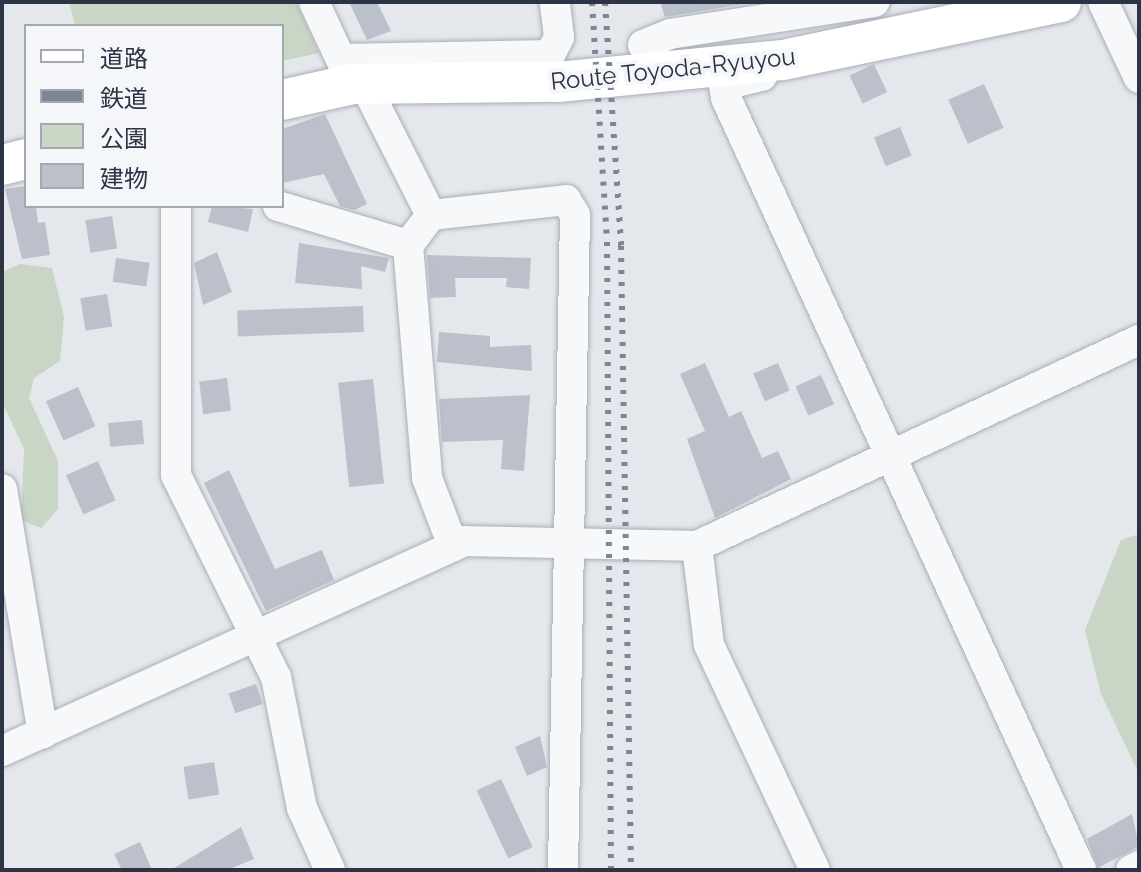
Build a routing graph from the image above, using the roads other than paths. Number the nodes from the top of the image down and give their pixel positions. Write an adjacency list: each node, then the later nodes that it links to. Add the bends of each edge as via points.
1 (314, 2): 8 (street)
2 (555, 2): 8 (street, via 559,37 550,55)
3 (875, 2): 6 (street, via 670,34)
4 (1103, 2): 9 (street)
5 (1042, 4): 7 (main road, Route Toyoda-Ryuyou)
6 (643, 45)
7 (822, 52): 8 (main road, Route Toyoda-Ryuyou, via 558,82); 18 (street, via 822,67 735,80 724,85 726,98)
8 (353, 77): 10 (main road, Route Toyoda-Ryuyou); 15 (street)
9 (1139, 78)
10 (284, 99)
11 (24, 160): 12 (main road)
12 (2, 165)
13 (176, 208): 23 (street, via 176,475)
14 (284, 208): 16 (street)
15 (431, 215): 16 (street); 20 (street, via 566,200 575,215)
16 (408, 245): 21 (street, via 427,478)
17 (1139, 340): 18 (street)
18 (891, 456): 22 (street); 30 (street)
19 (2, 489): 24 (street)
20 (572, 543): 21 (street); 22 (street); 28 (street)
21 (453, 546): 23 (street)
22 (697, 546): 29 (street, via 709,645)
23 (255, 637): 24 (street); 27 (street, via 276,677 302,808)
24 (43, 734): 25 (street)
25 (2, 751)
26 (1139, 866): 31 (street)
27 (330, 870)
28 (563, 870)
29 (815, 870)
30 (1081, 870)
31 (1131, 870)

